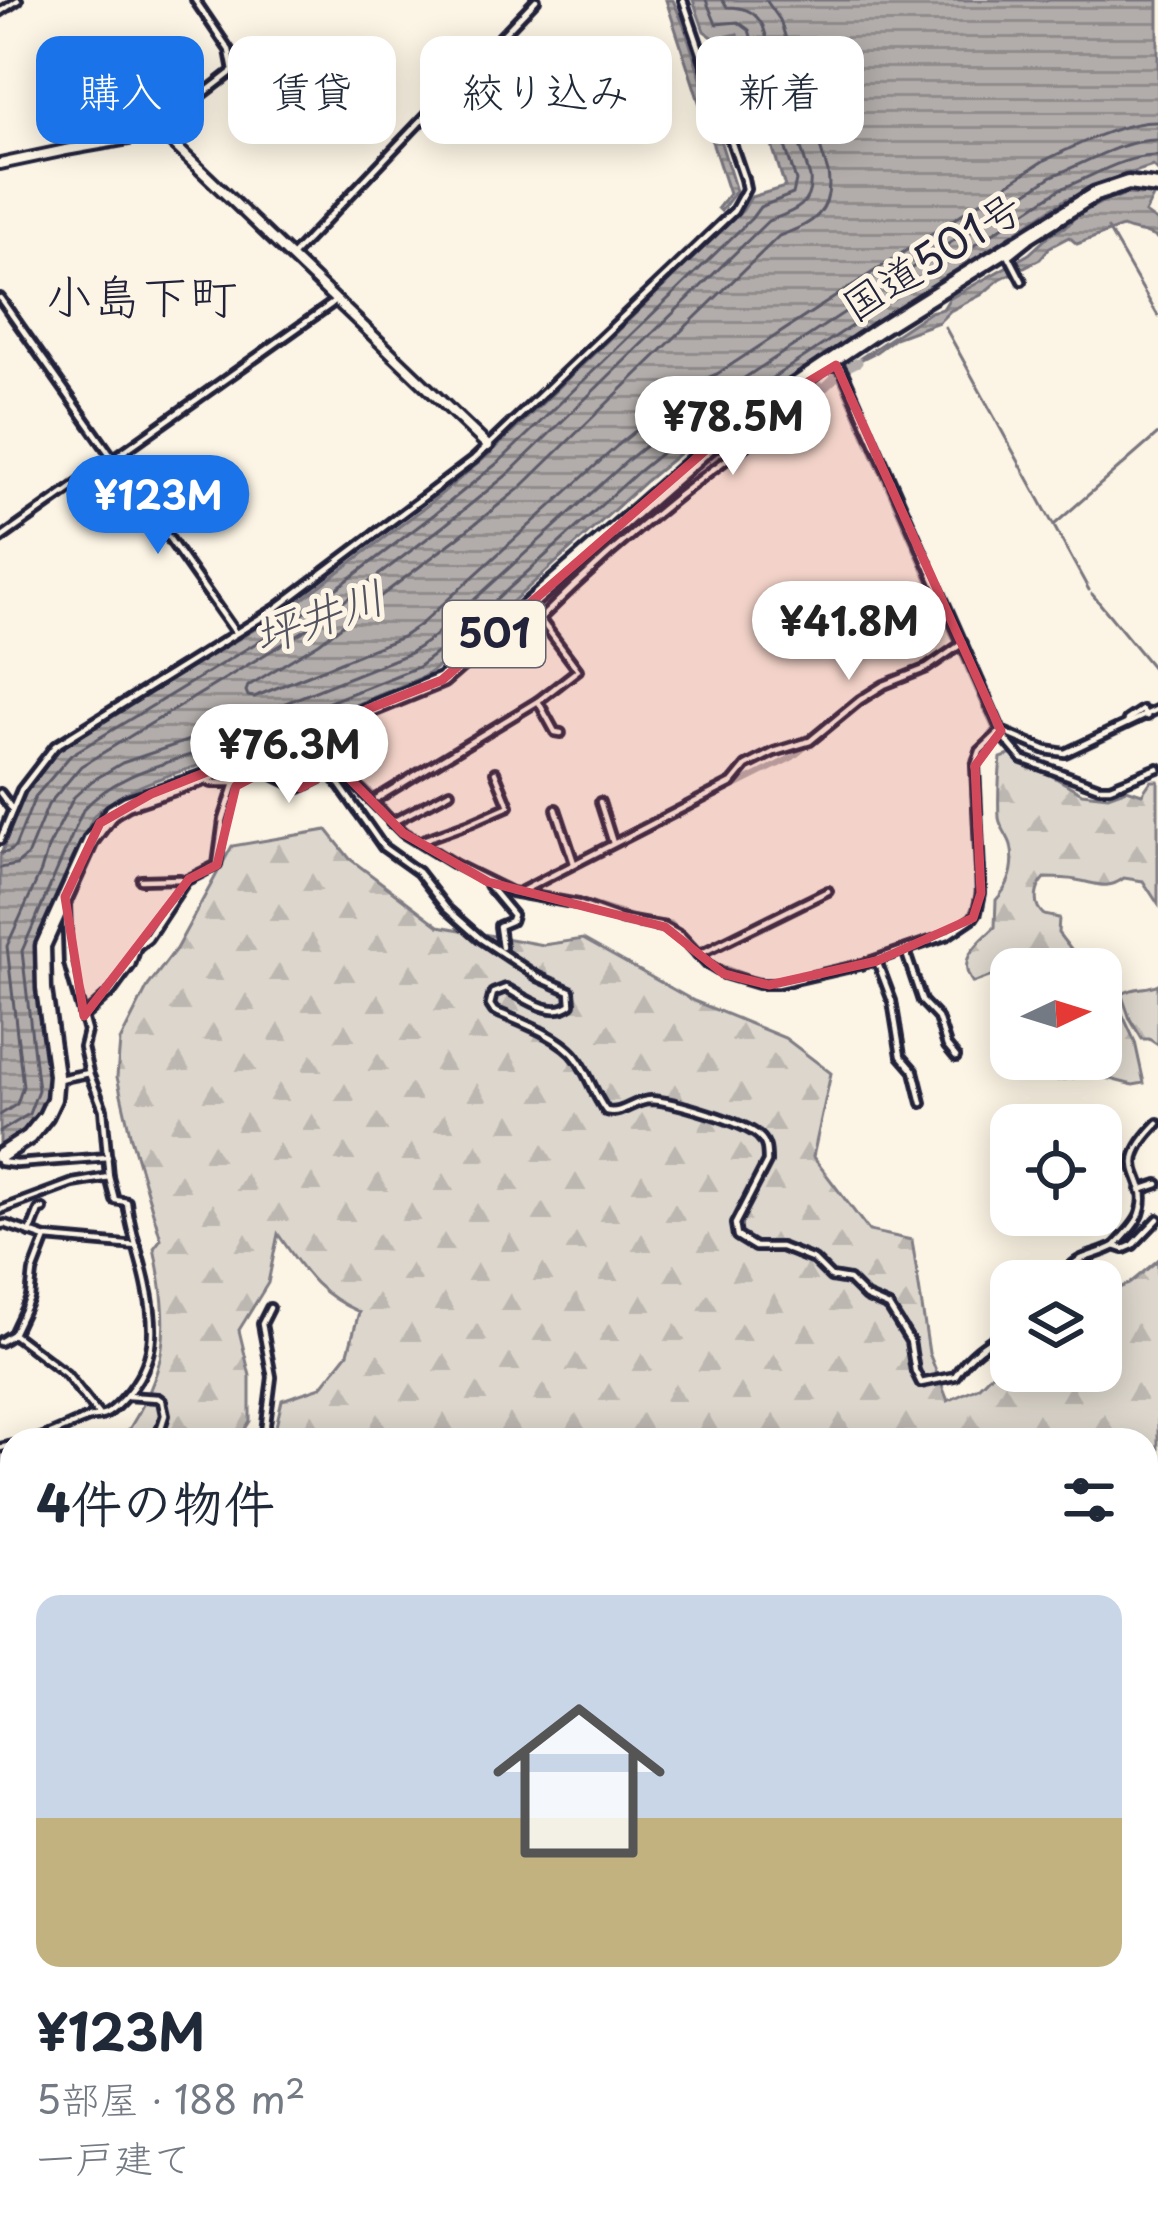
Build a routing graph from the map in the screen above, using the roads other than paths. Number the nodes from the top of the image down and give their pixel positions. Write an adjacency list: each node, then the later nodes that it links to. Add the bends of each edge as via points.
1 (18, 0): 5 (street)
2 (195, 0): 6 (street, via 229,50 233,71)
3 (536, 0): 12 (street)
4 (683, 0): 18 (street, via 743,196)
5 (0, 12)
6 (204, 93)
7 (103, 144): 9 (street)
8 (172, 144): 12 (street)
9 (0, 164)
10 (1158, 187): 11 (highway, 国道501号 / 501, via 1106,189)
11 (1029, 235): 13 (street, via 1010,255); 16 (highway, 国道501号 / 501)
12 (291, 256): 15 (street)
13 (1020, 278)
14 (0, 298): 19 (street)
15 (337, 300): 18 (street); 19 (street)
16 (810, 374): 22 (street, via 836,365 842,371); 29 (highway, 国道501号 / 501, via 730,428 442,680)
17 (797, 410): 23 (street, via 702,476 540,619 578,670)
18 (488, 446): 21 (street)
19 (113, 458): 20 (street); 21 (street)
20 (0, 538)
21 (236, 634): 40 (street, via 55,746)
22 (960, 644): 27 (street); 44 (street, via 860,700 810,742 763,757 733,783)
23 (538, 701): 28 (street); 37 (street)
24 (1158, 710): 25 (street)
25 (1147, 716): 26 (street, via 1142,710); 27 (street, via 1065,753)
26 (1127, 720)
27 (1000, 732): 30 (street, via 1022,759 1100,787); 53 (street, via 975,766 977,912 959,930)
28 (561, 733)
29 (305, 736): 31 (street); 33 (highway, 国道501号 / 501)
30 (1158, 768)
31 (329, 772): 34 (street, via 300,788 266,773); 41 (street, via 343,772); 79 (street, via 383,847 418,872 446,908 538,977 570,991 562,1010 506,988 493,993 490,1005 571,1052 606,1111 648,1100 756,1133 767,1162 736,1236 814,1260 889,1307 910,1341 921,1383 955,1376)
32 (495, 772): 43 (street, via 508,806)
33 (200, 778): 34 (street); 51 (highway, 国道501号 / 501, via 112,812)
34 (235, 783): 47 (street, via 217,866)
35 (0, 793): 40 (street)
36 (450, 793): 41 (street)
37 (379, 798)
38 (600, 802): 44 (street)
39 (556, 808): 45 (street)
40 (13, 809): 42 (street)
41 (394, 821): 43 (street)
42 (0, 840)
43 (420, 841): 48 (street)
44 (613, 843): 45 (street)
45 (574, 863): 50 (street)
46 (141, 880): 47 (street)
47 (184, 881): 56 (street, via 112,991)
48 (488, 882): 50 (street); 52 (street, via 513,915 499,926)
49 (828, 891): 54 (street)
50 (518, 893): 54 (street, via 665,927)
51 (65, 897): 56 (street, via 68,963); 59 (highway, 国道501号 / 501, via 41,959)
52 (502, 947)
53 (905, 950): 55 (street); 57 (street, via 922,1001)
54 (699, 955): 55 (street, via 724,974 769,986)
55 (877, 961): 60 (street)
56 (84, 1016): 58 (street)
57 (956, 1057)
58 (89, 1073): 59 (street); 62 (street)
59 (57, 1080): 63 (highway, via 38,1127)
60 (922, 1103)
61 (1158, 1123): 66 (street, via 1134,1152)
62 (108, 1157): 63 (street); 64 (street)
63 (0, 1159)
64 (109, 1177): 68 (street); 73 (street, via 115,1200 127,1202)
65 (1158, 1184): 66 (street)
66 (1140, 1190): 74 (street, via 1139,1216)
67 (43, 1209): 71 (street)
68 (0, 1210)
69 (1158, 1220): 74 (street, via 1133,1245)
70 (0, 1225): 71 (street)
71 (30, 1233): 72 (street)
72 (46, 1238): 73 (street); 77 (street)
73 (137, 1246): 80 (street, via 152,1338 147,1364)
74 (1115, 1246): 75 (street)
75 (1081, 1260)
76 (270, 1308): 84 (street, via 262,1324 272,1377)
77 (13, 1334): 78 (street); 81 (street, via 66,1374)
78 (0, 1342)
79 (990, 1342)
80 (126, 1396): 81 (street); 83 (street, via 162,1401)
81 (99, 1415): 82 (street)
82 (65, 1428)
83 (161, 1428)
84 (265, 1428)

